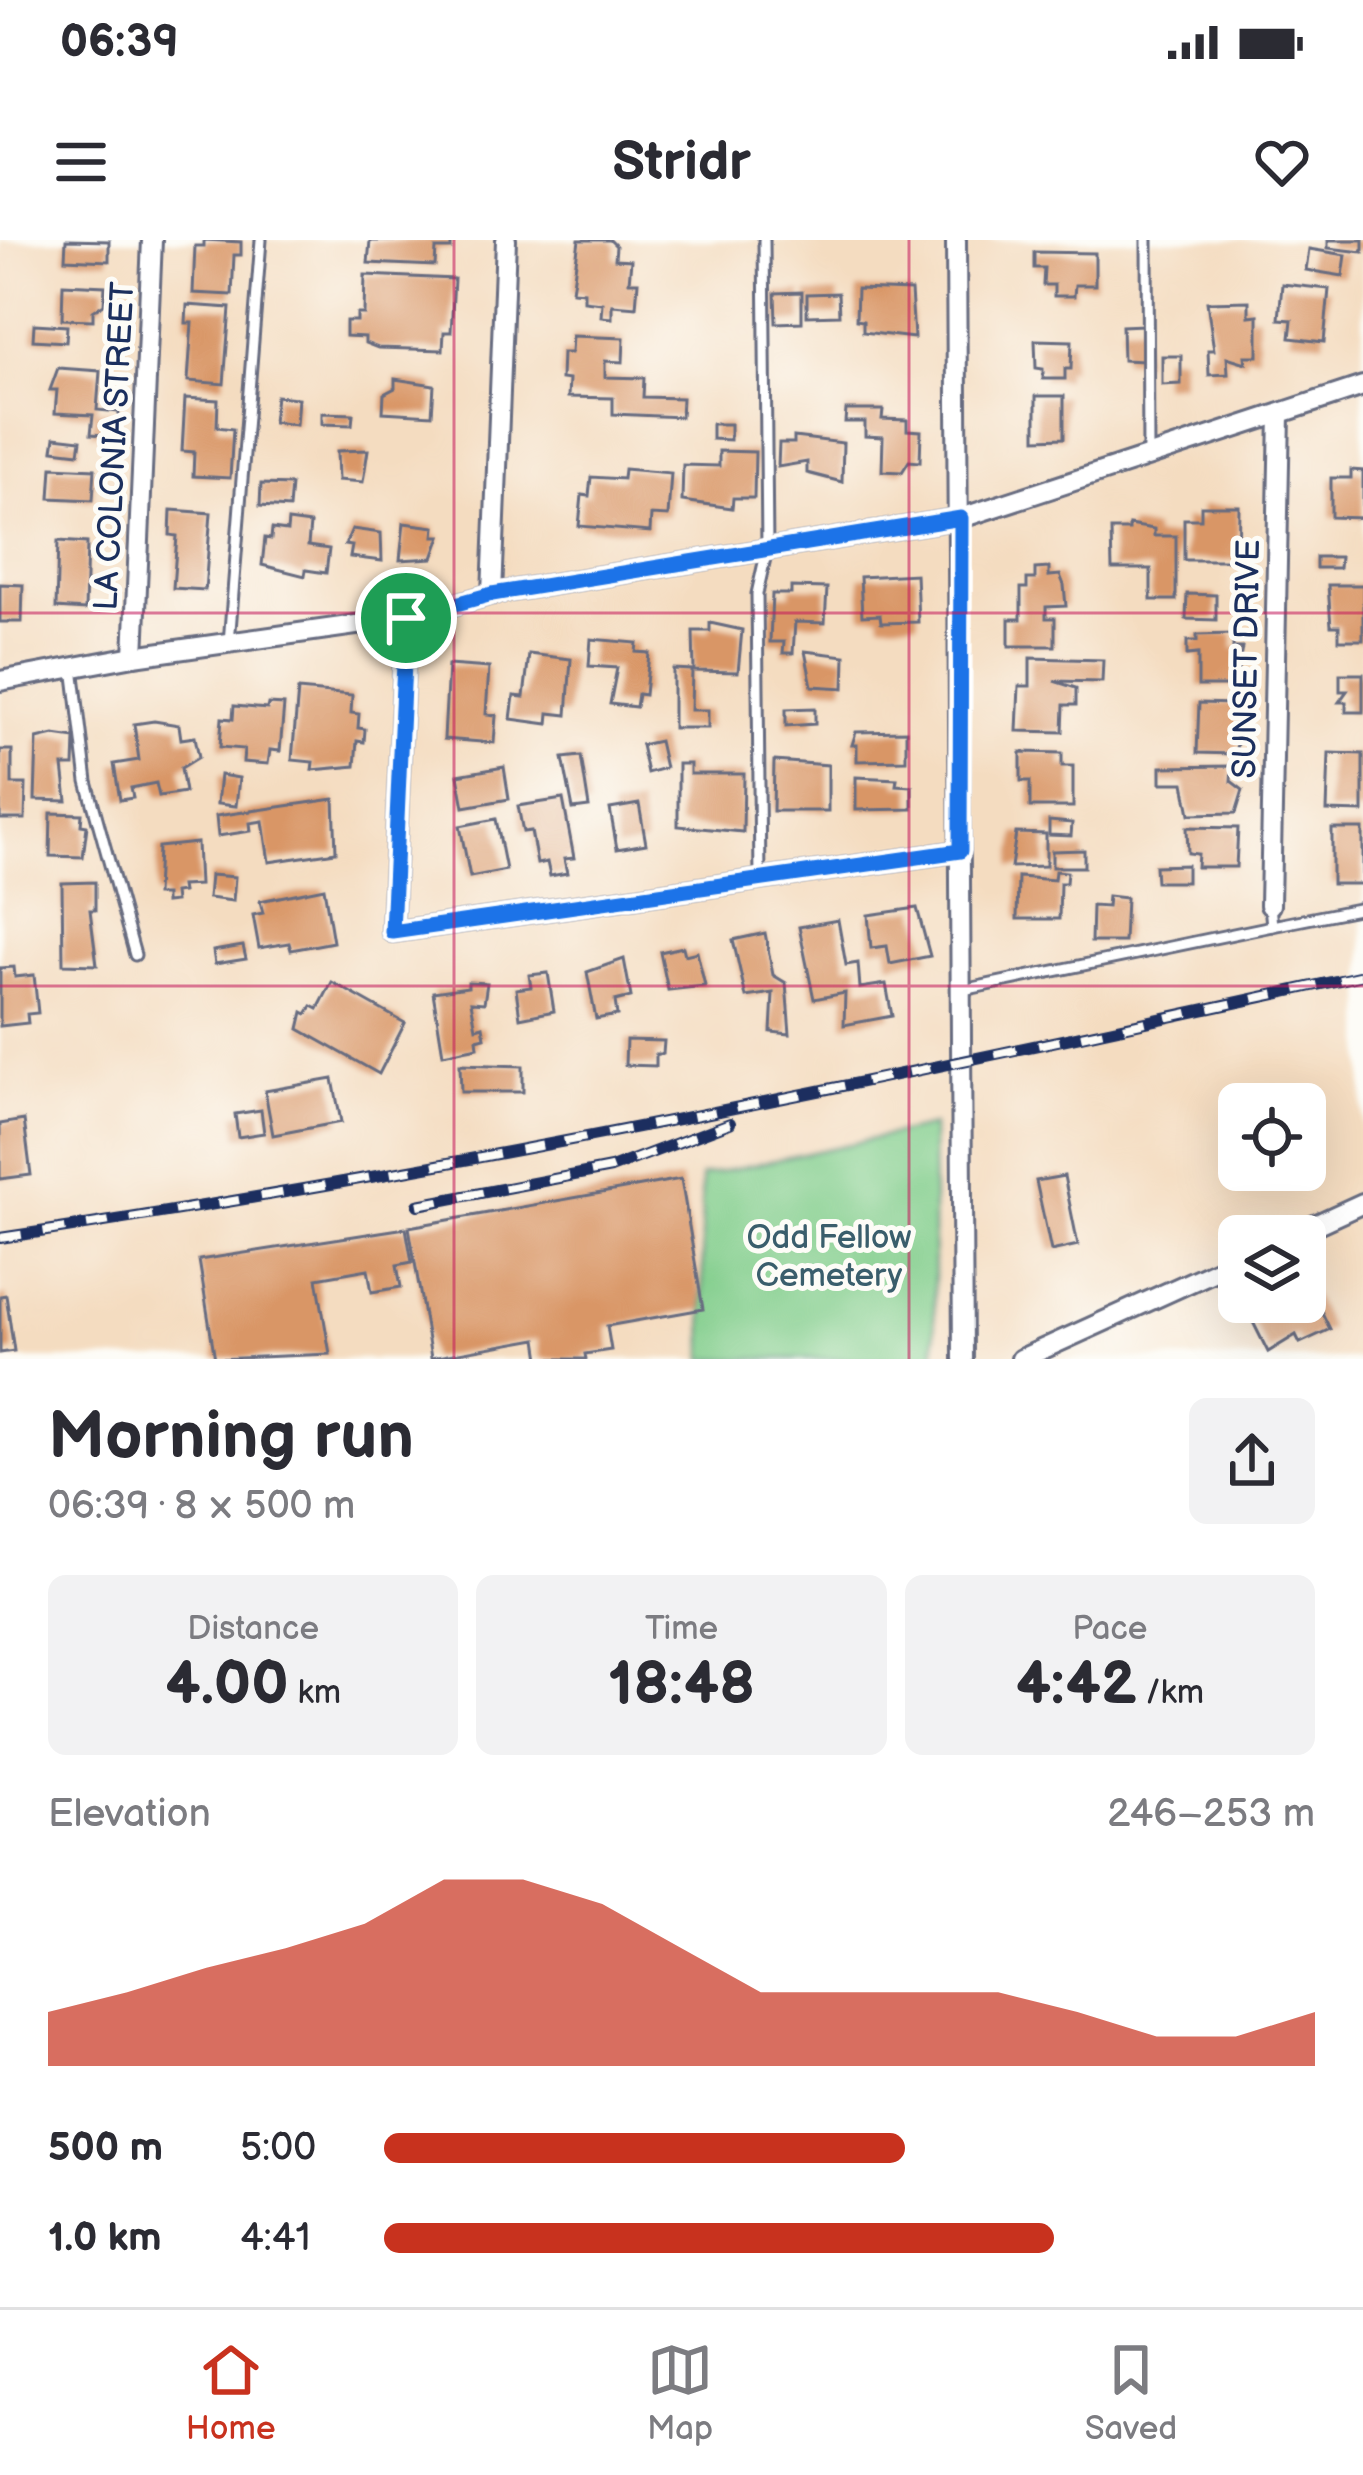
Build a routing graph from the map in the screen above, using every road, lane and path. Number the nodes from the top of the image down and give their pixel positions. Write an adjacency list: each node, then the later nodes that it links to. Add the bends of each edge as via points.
1 (152, 240): 15 (street, LA COLONIA STREET)
2 (261, 240): 14 (lane)
3 (506, 240): 12 (street)
4 (764, 240): 11 (lane)
5 (956, 240): 10 (street)
6 (1147, 240): 9 (lane)
7 (1363, 386): 8 (street)
8 (1280, 414): 9 (street); 20 (street, SUNSET DRIVE)
9 (1148, 457): 10 (street)
10 (961, 518): 11 (street); 18 (street)
11 (766, 549): 12 (street); 19 (lane, via 757,594)
12 (492, 594): 13 (street)
13 (406, 618): 14 (street); 19 (street, via 392,932)
14 (229, 643): 15 (street)
15 (134, 656): 16 (street)
16 (73, 667): 17 (street); 23 (lane, via 87,782)
17 (0, 681)
18 (960, 851): 19 (street); 24 (street)
19 (760, 879)
20 (1270, 905): 22 (lane)
21 (1363, 908): 22 (lane)
22 (1272, 926): 24 (lane)
23 (135, 955)
24 (958, 991): 28 (street)
25 (1363, 1203): 26 (street)
26 (1326, 1220)
27 (1218, 1270): 29 (street)
28 (963, 1359)
29 (1021, 1359)

